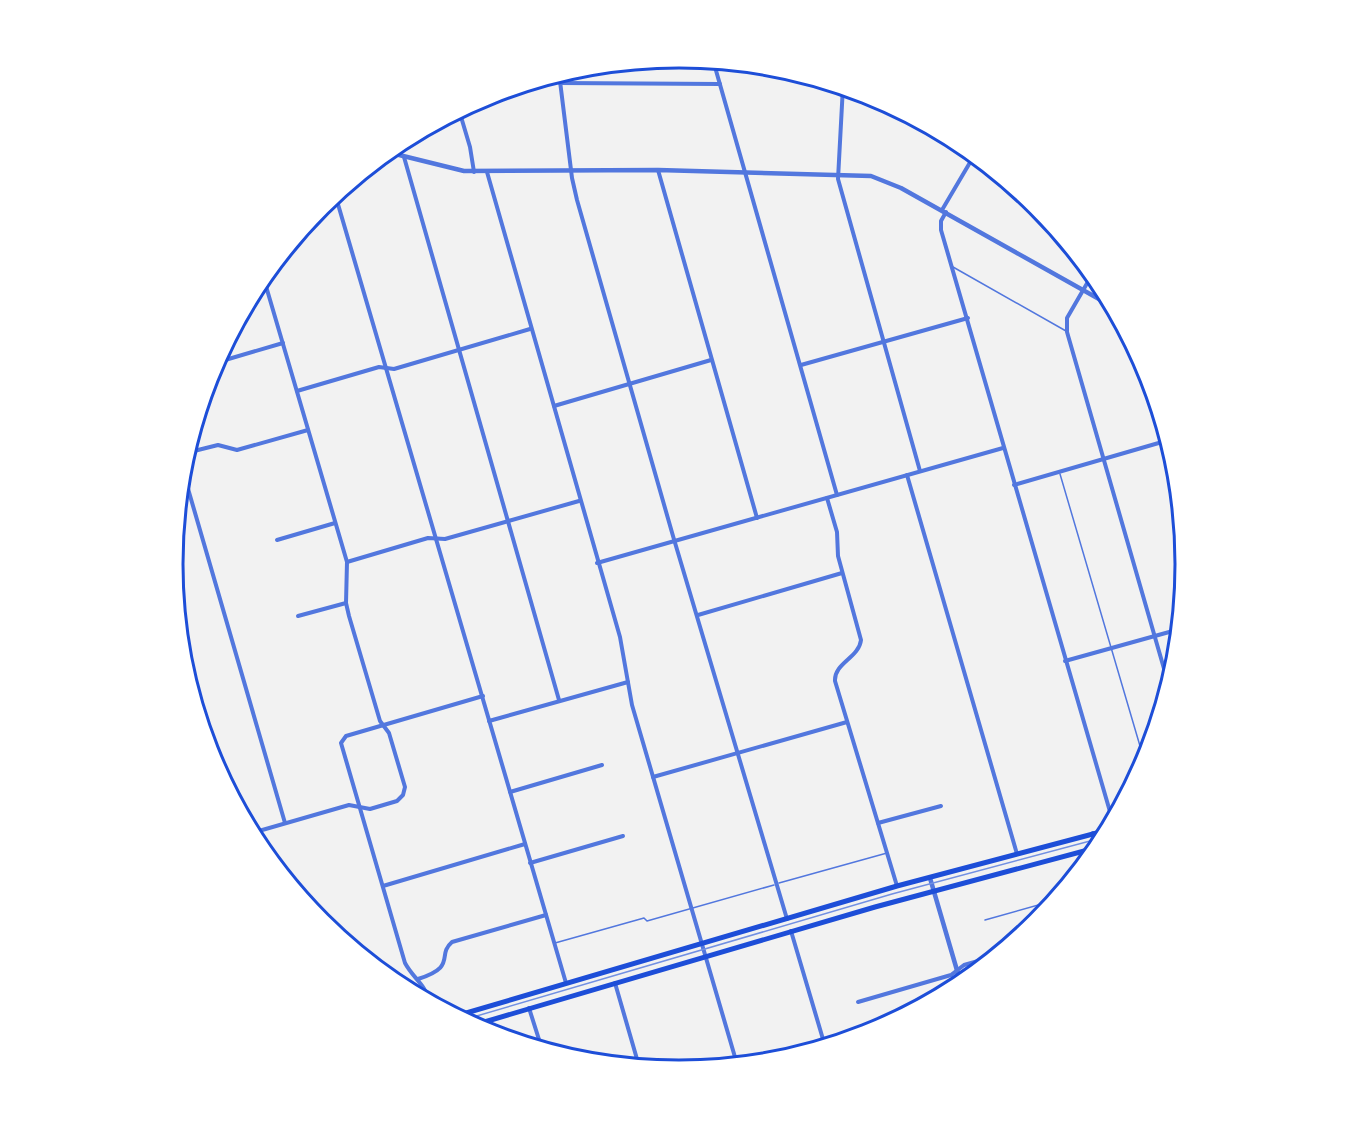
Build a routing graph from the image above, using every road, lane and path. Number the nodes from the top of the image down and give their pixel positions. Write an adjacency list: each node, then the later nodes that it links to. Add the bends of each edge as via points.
1 (716, 69): 3 (street)
2 (560, 83): 3 (street); 9 (street)
3 (720, 84): 11 (street)
4 (842, 95): 14 (street)
5 (461, 119): 12 (street)
6 (398, 155): 7 (street)
7 (404, 157): 12 (street); 27 (street)
8 (970, 162): 16 (street)
9 (572, 170): 10 (street); 13 (street); 32 (street, via 577,200)
10 (658, 170): 11 (street); 29 (street)
11 (744, 171): 14 (street); 30 (street)
12 (474, 172): 13 (street)
13 (487, 172): 23 (street)
14 (837, 173): 16 (street, via 880,179); 26 (street)
15 (338, 204): 31 (street)
16 (944, 211): 17 (street, via 941,230); 20 (street)
17 (952, 267): 22 (street); 24 (lane)
18 (1088, 282): 20 (street)
19 (267, 288): 25 (street)
20 (1082, 291): 21 (street); 24 (street, via 1067,318)
21 (1099, 300)
22 (968, 318): 26 (street); 37 (street)
23 (530, 329): 27 (street); 34 (street)
24 (1066, 332): 39 (street)
25 (283, 343): 28 (street); 33 (street)
26 (883, 343): 30 (street); 40 (street)
27 (459, 350): 31 (street); 49 (street)
28 (228, 359)
29 (711, 360): 32 (street); 48 (street)
30 (801, 365): 45 (street)
31 (387, 368): 33 (street); 51 (street)
32 (630, 382): 34 (street); 53 (street)
33 (297, 390): 35 (street)
34 (554, 406): 47 (street)
35 (308, 430): 38 (street, via 237,450 218,445); 50 (street)
36 (1161, 442): 39 (street)
37 (1004, 448): 40 (street); 43 (street)
38 (197, 450)
39 (1103, 459): 41 (street); 61 (street)
40 (920, 471): 42 (street)
41 (1060, 473): 43 (street); 62 (lane)
42 (907, 475): 45 (street); 89 (street)
43 (1014, 485): 63 (street)
44 (189, 492): 79 (street)
45 (837, 495): 46 (street)
46 (827, 498): 48 (street); 56 (street, via 837,532)
47 (579, 501): 49 (street); 55 (street)
48 (757, 518): 53 (street)
49 (507, 522): 51 (street); 67 (street)
50 (335, 523): 52 (street); 54 (street)
51 (436, 538): 54 (street); 66 (street)
52 (277, 540)
53 (675, 541): 55 (street); 58 (street)
54 (347, 562): 57 (street)
55 (597, 563): 65 (street, via 626,662)
56 (842, 573): 58 (street); 69 (street, via 861,640 858,651 835,675)
57 (346, 603): 59 (street); 70 (street)
58 (698, 615): 72 (street)
59 (298, 616)
60 (1170, 631): 61 (street)
61 (1154, 636): 62 (street); 64 (street)
62 (1110, 648): 63 (street); 71 (lane)
63 (1065, 661): 78 (street)
64 (1164, 669)
65 (628, 682): 67 (street); 74 (street)
66 (483, 696): 68 (street); 70 (street)
67 (559, 700): 68 (street)
68 (489, 721): 75 (street)
69 (847, 723): 72 (street); 80 (street)
70 (383, 725): 77 (street, via 346,736 341,743); 77 (street, via 405,784 404,793 397,801 370,809)
71 (1140, 748)
72 (737, 754): 74 (street); 92 (street)
73 (602, 765): 75 (street)
74 (653, 777): 97 (street)
75 (510, 792): 86 (street)
76 (941, 806): 80 (street)
77 (359, 807): 79 (street, via 349,805); 93 (street)
78 (1110, 811)
79 (285, 823): 81 (street)
80 (878, 823): 87 (street)
81 (261, 830)
82 (1096, 832): 83 (main road)
83 (1093, 833): 85 (street); 89 (main road)
84 (623, 836): 90 (street)
85 (1094, 836)
86 (525, 844): 90 (street); 93 (street)
87 (887, 852): 92 (lane); 94 (street)
88 (1082, 852): 95 (main road)
89 (1017, 854): 91 (main road)
90 (530, 863): 98 (street)
91 (930, 878): 94 (main road); 95 (street)
92 (777, 884): 97 (lane); 99 (street)
93 (383, 886): 108 (street, via 405,963)
94 (897, 886): 99 (main road)
95 (934, 891): 101 (main road); 106 (street)
96 (1039, 905): 100 (lane)
97 (692, 909): 102 (lane); 103 (street)
98 (546, 915): 102 (street); 108 (street, via 450,943 443,966)
99 (788, 919): 103 (main road)
100 (985, 920)
101 (791, 932): 104 (main road); 116 (street)
102 (554, 943): 110 (street)
103 (701, 943): 104 (street); 110 (main road)
104 (705, 957): 109 (main road); 118 (street)
105 (974, 962): 106 (street)
106 (957, 970): 107 (street); 112 (street)
107 (958, 974)
108 (418, 979): 111 (street)
109 (615, 982): 113 (main road); 119 (street)
110 (566, 983): 114 (main road)
111 (426, 990)
112 (858, 1002)
113 (529, 1008): 115 (main road); 117 (street)
114 (469, 1012)
115 (487, 1021)
116 (823, 1038)
117 (539, 1039)
118 (735, 1056)
119 (636, 1057)

